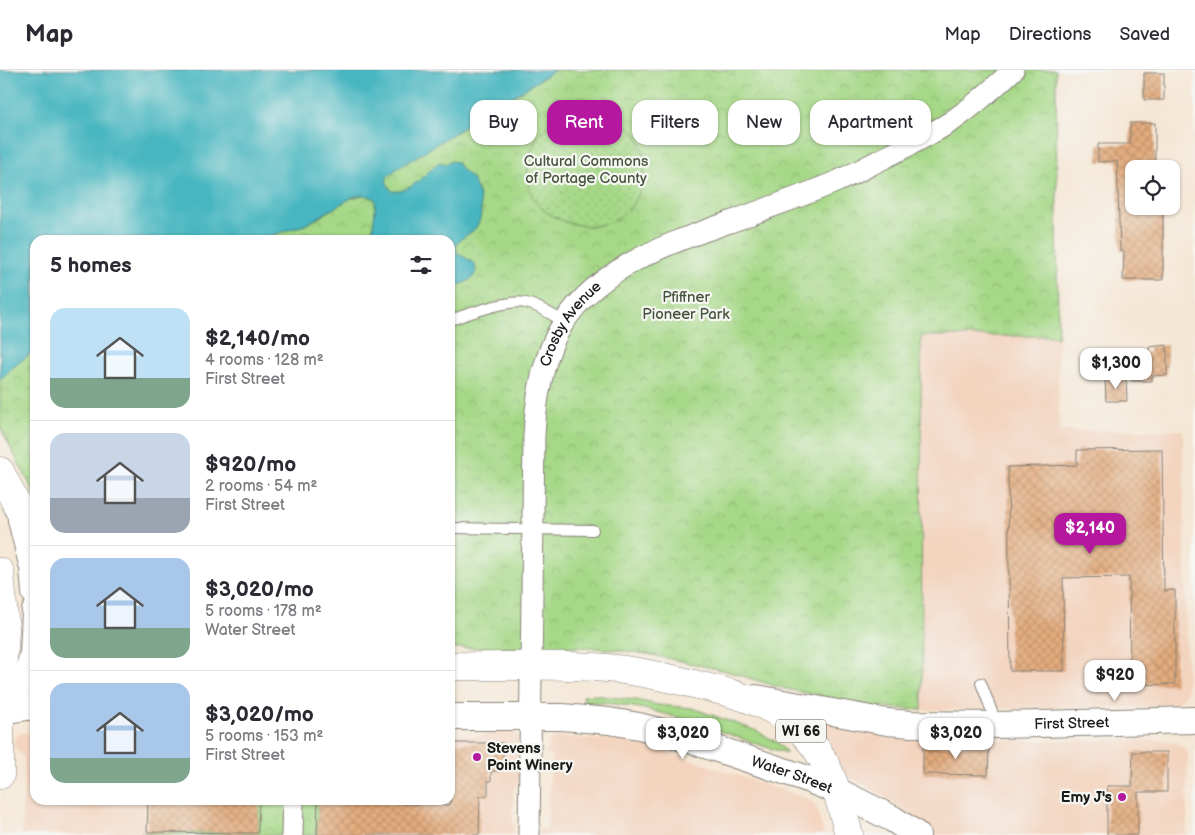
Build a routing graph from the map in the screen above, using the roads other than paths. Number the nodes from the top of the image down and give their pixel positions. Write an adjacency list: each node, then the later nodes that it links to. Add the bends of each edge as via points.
1 (1013, 70): 3 (street, Crosby Avenue, via 952,121 840,180 687,237 632,262 590,292)
2 (455, 319): 3 (lane, via 522,302)
3 (565, 322): 7 (street, Crosby Avenue, via 550,349 536,399)
4 (0, 471): 5 (main road)
5 (18, 508): 9 (main road); 10 (street)
6 (455, 528): 7 (lane)
7 (533, 528): 8 (lane); 14 (street, Crosby Avenue)
8 (593, 530)
9 (30, 532)
10 (30, 556)
11 (0, 572): 15 (main road, via 5,630)
12 (30, 657): 15 (street)
13 (455, 666): 14 (main road, WI 66)
14 (532, 667): 17 (main road, WI 66, via 647,673); 21 (street, Crosby Avenue)
15 (16, 676): 19 (main road)
16 (981, 683): 24 (lane)
17 (741, 695): 24 (street, First Street, via 887,722); 26 (main road, WI 66, via 774,710 806,736 826,763)
18 (30, 707): 19 (street)
19 (0, 710)
20 (455, 717): 21 (street, Water Street)
21 (532, 717): 26 (street, Water Street, via 639,726 675,735); 29 (street, Crosby Avenue)
22 (1195, 720): 24 (street, First Street)
23 (0, 725): 25 (main road)
24 (997, 725)
25 (0, 775)
26 (837, 791): 30 (main road, WI 66); 31 (street, Water Street)
27 (292, 805): 28 (street)
28 (292, 835)
29 (529, 835)
30 (849, 835)
31 (917, 835)

